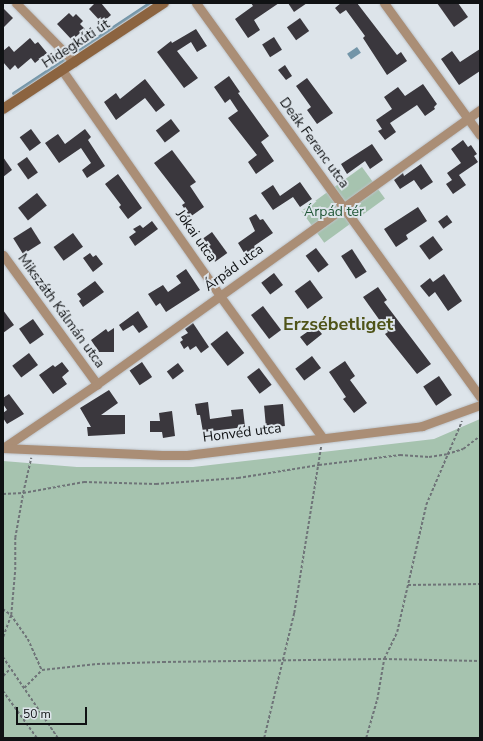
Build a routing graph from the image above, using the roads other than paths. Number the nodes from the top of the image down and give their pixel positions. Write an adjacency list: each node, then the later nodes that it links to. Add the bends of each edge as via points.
1 (16, 3): 5 (street)
2 (164, 3): 5 (main road, Hidegkúti út)
3 (196, 3): 11 (street, Deák Ferenc utca)
4 (384, 3): 9 (street)
5 (71, 59): 6 (main road, Hidegkúti út)
6 (62, 70): 7 (main road, Hidegkúti út); 13 (street, Jókai utca)
7 (3, 109)
8 (480, 110): 9 (street, Árpád utca)
9 (468, 119): 10 (street); 11 (street, Árpád utca)
10 (480, 135)
11 (343, 207): 13 (street, Árpád utca); 15 (street, Deák Ferenc utca)
12 (3, 255): 14 (street, Mikszáth Kálmán utca)
13 (220, 296): 14 (street, Árpád utca); 17 (street, Jókai utca)
14 (97, 384): 18 (street, Árpád utca)
15 (480, 397)
16 (480, 405): 17 (street, Honvéd utca, via 422,426)
17 (322, 437): 18 (street, Honvéd utca, via 187,455)
18 (3, 448)

